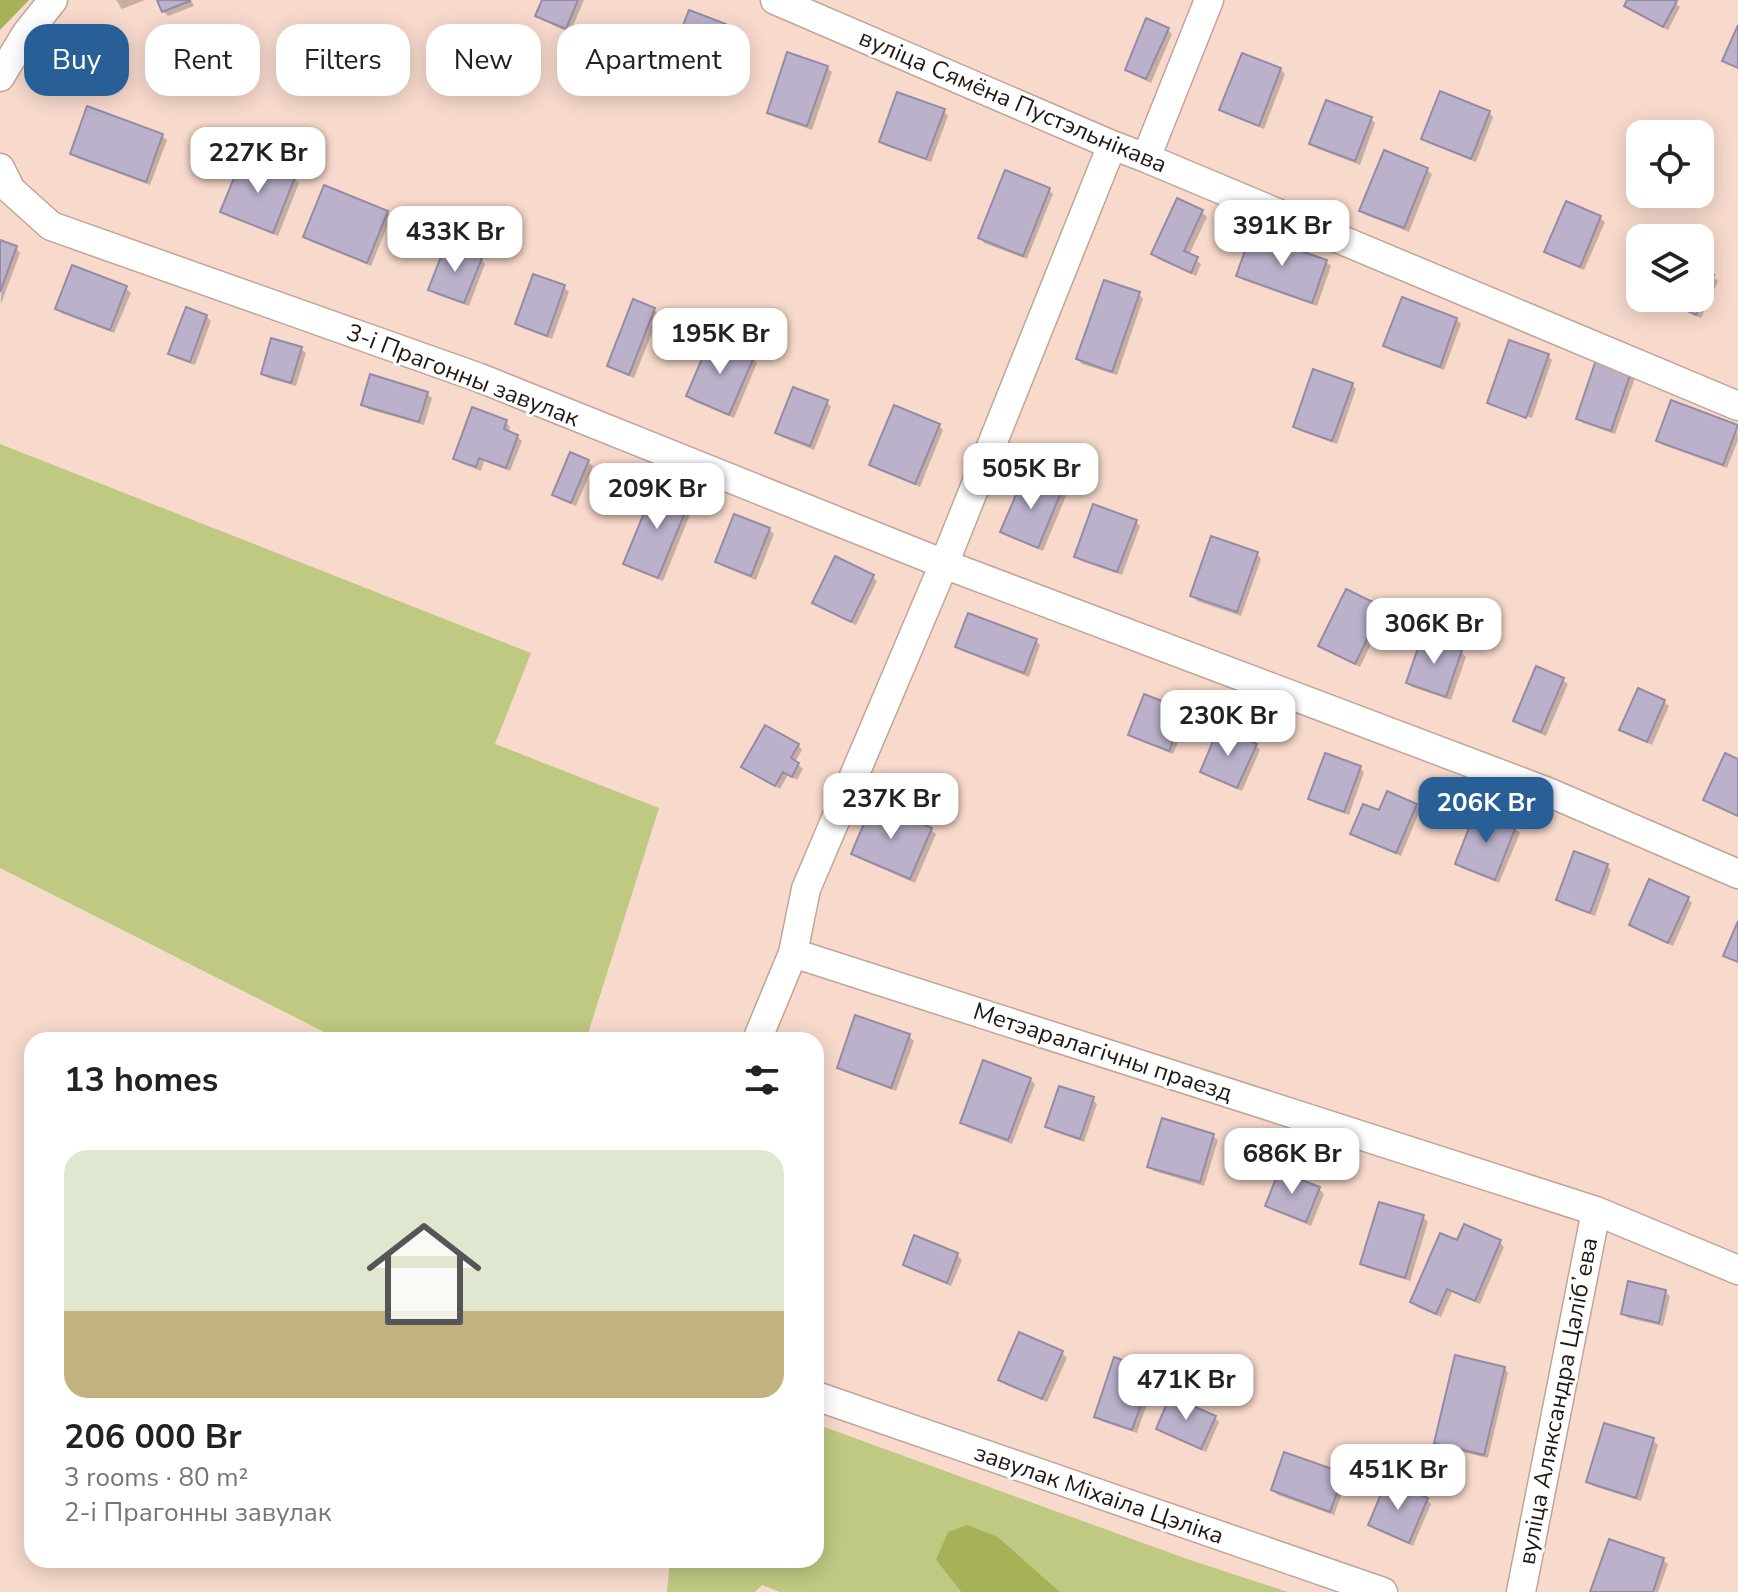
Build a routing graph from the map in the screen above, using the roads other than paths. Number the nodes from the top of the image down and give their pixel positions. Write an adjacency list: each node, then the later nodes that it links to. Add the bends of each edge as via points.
1 (53, 0): 4 (street)
2 (775, 0): 5 (street, вуліца Сямёна Пустэльнікава)
3 (1209, 0): 6 (street)
4 (0, 77)
5 (1112, 145): 6 (street, вуліца Сямёна Пустэльнікава); 9 (street)
6 (1146, 158): 8 (street, вуліца Сямёна Пустэльнікава)
7 (0, 168): 9 (street, 3-і Прагонны завулак, via 11,190 51,226 480,378)
8 (1738, 406)
9 (944, 564): 10 (street, 3-і Прагонны завулак, via 1548,792); 11 (street, via 806,889)
10 (1738, 874)
11 (793, 953): 12 (street); 13 (street, Метэаралагічны праезд)
12 (760, 1032)
13 (1596, 1211): 14 (street, Метэаралагічны праезд); 17 (street, вуліца Аляксандра Цалібʼева)
14 (1738, 1270)
15 (824, 1399): 16 (street, завулак Міхаіла Цэліка)
16 (1383, 1592)
17 (1521, 1592)

